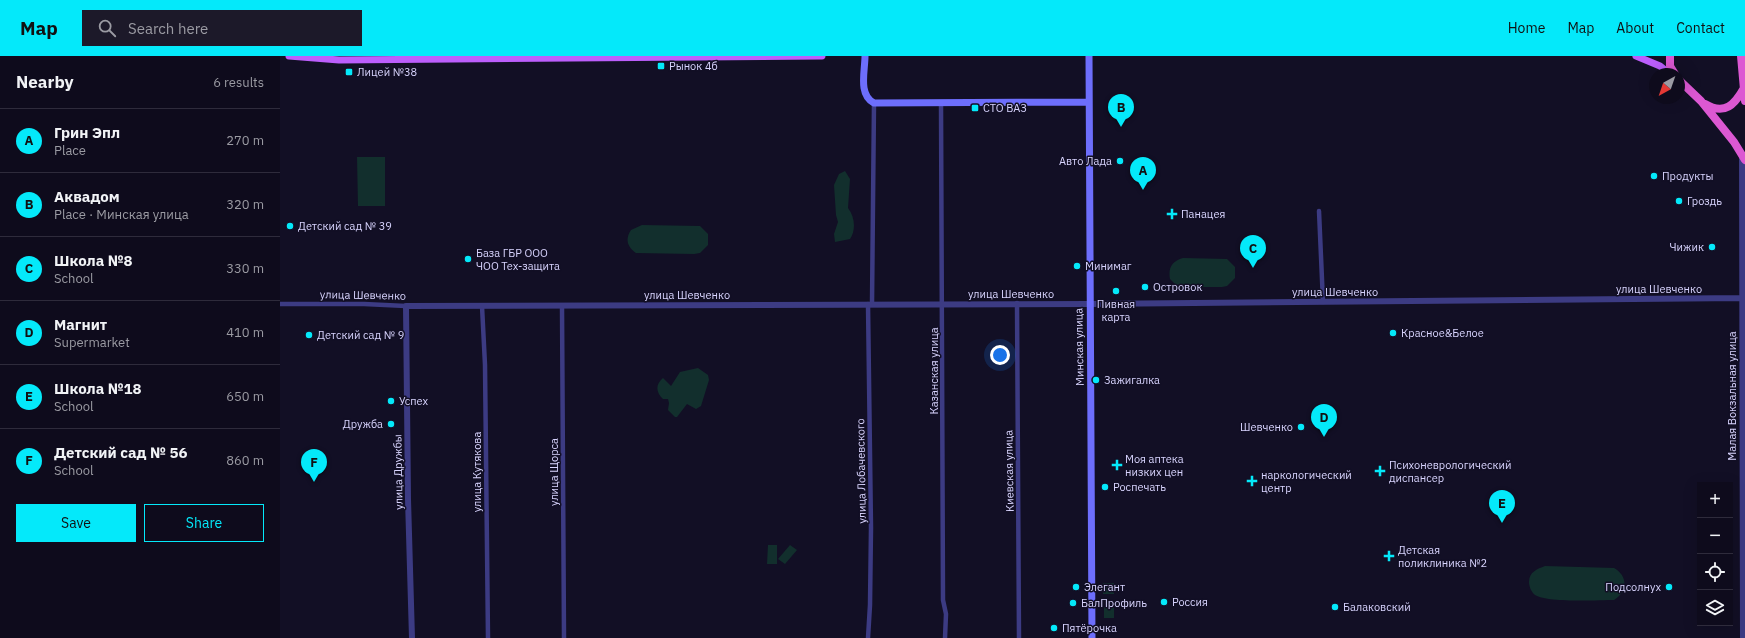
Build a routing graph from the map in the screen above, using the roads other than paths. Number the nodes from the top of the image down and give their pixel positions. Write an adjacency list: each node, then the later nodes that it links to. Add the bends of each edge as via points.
1 (293, 56): 2 (main road, via 339,60)
2 (822, 56)
3 (865, 56): 15 (main road, via 865,96)
4 (1089, 56): 13 (main road, Минская улица)
5 (1636, 56): 8 (main road)
6 (1670, 56): 9 (highway)
7 (1741, 56): 11 (highway)
8 (1662, 68)
9 (1671, 68)
10 (1685, 87): 14 (highway)
11 (1744, 88): 12 (highway); 14 (highway, via 1733,104 1726,108 1711,108)
12 (1745, 101)
13 (1089, 102): 16 (main road); 25 (main road, Минская улица)
14 (1701, 102): 17 (highway)
15 (874, 103): 16 (main road); 23 (street, улица Лобачевского)
16 (941, 103): 24 (street, Казанская улица)
17 (1744, 157): 19 (street, Малая Вокзальная улица)
18 (1319, 211): 20 (street)
19 (1742, 298): 20 (street, улица Шевченко); 36 (street, Малая Вокзальная улица)
20 (1323, 302): 25 (street, улица Шевченко)
21 (1017, 303): 24 (street, улица Шевченко); 25 (street, улица Шевченко); 34 (street, Киевская улица)
22 (280, 304): 26 (street, улица Шевченко)
23 (870, 304): 24 (street, улица Шевченко); 28 (street, улица Шевченко); 32 (street, улица Лобачевского, via 871,528)
24 (942, 304): 33 (street, Казанская улица)
25 (1089, 304): 35 (main road, Минская улица)
26 (406, 306): 27 (street, улица Шевченко); 29 (street, улица Дружбы)
27 (482, 306): 28 (street, улица Шевченко); 30 (street, улица Кутякова)
28 (562, 306): 31 (street, улица Щорса)
29 (412, 638)
30 (488, 638)
31 (564, 638)
32 (868, 638)
33 (945, 638)
34 (1019, 638)
35 (1092, 638)
36 (1743, 638)

